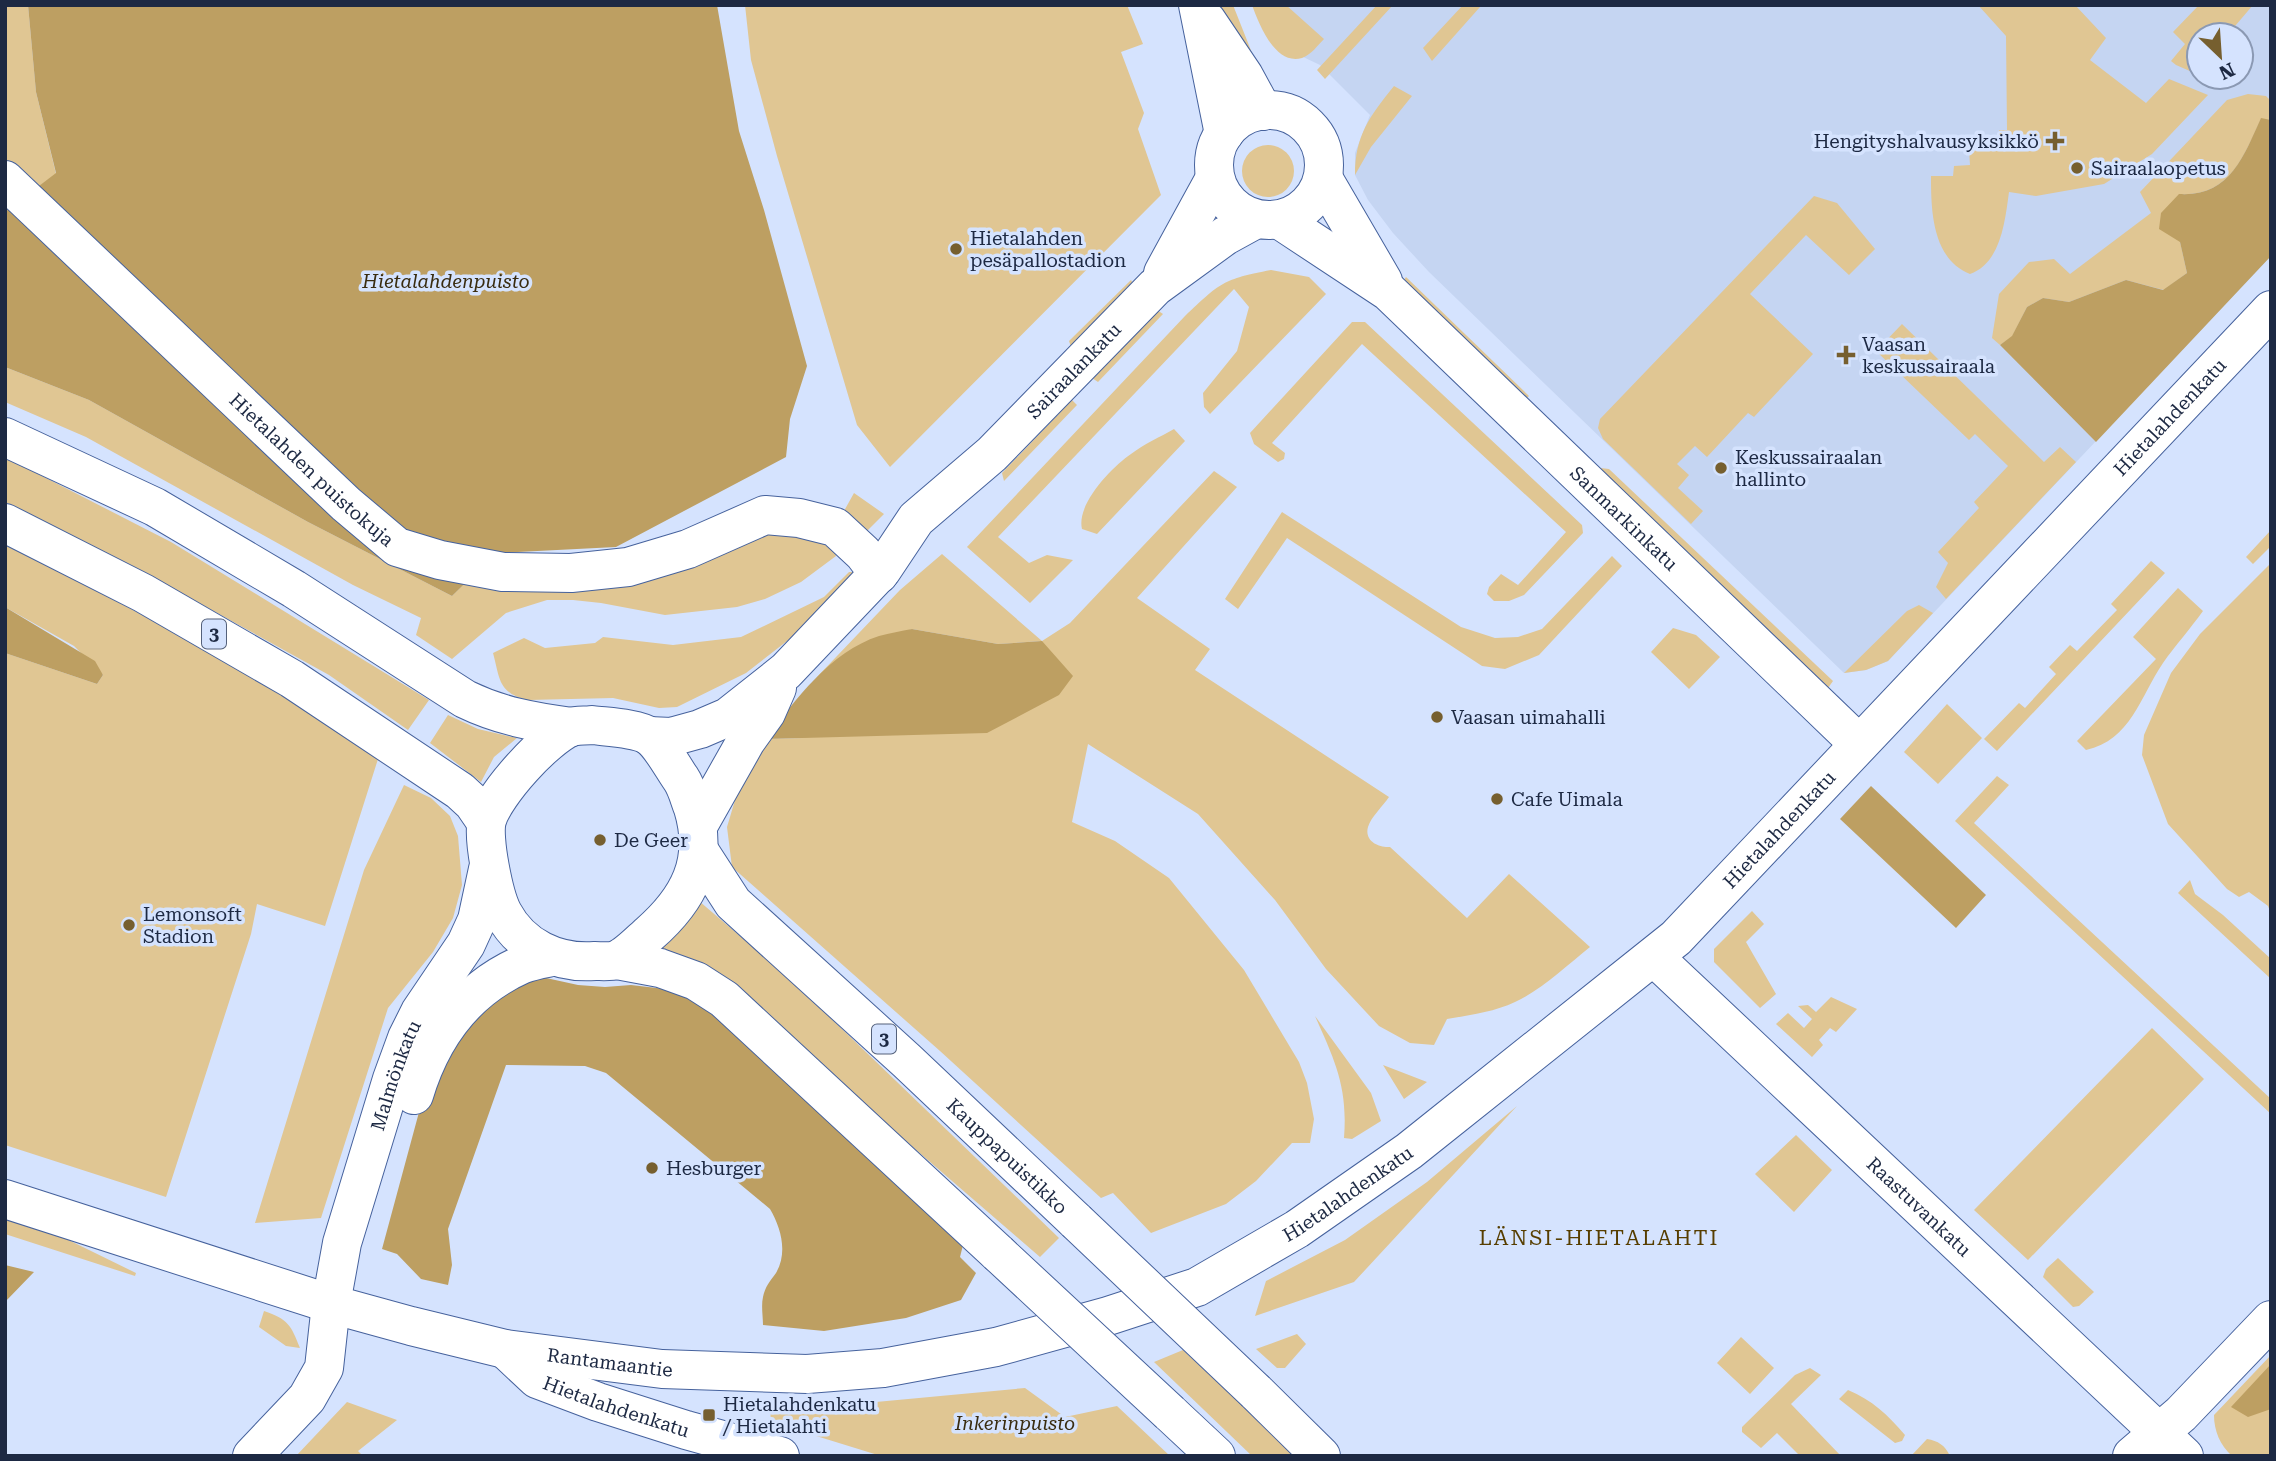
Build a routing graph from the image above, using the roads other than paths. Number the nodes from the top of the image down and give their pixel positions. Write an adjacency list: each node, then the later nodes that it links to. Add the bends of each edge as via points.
1 (1198, 7): 2 (main road); 3 (main road)
2 (1263, 111): 3 (main road, via 1234,122); 5 (main road, via 1289,114 1316,136 1323,153)
3 (1224, 134): 4 (main road, via 1217,148)
4 (1215, 178): 7 (main road, via 1223,197 1238,211); 8 (main road, Sairaalankatu)
5 (1323, 178): 7 (main road, via 1300,212); 9 (main road, Sanmarkinkatu)
6 (5, 180): 13 (main road, Hietalahden puistokuja, via 397,547 503,572 571,573 628,567 688,549 765,515 835,527)
7 (1268, 220): 8 (main road, Sairaalankatu, via 1225,236); 9 (main road, Sanmarkinkatu)
8 (1155, 287): 13 (main road, Sairaalankatu, via 992,454 916,519)
9 (1389, 292): 17 (main road, Sanmarkinkatu)
10 (2271, 310): 17 (main road, Hietalahdenkatu)
11 (5, 438): 15 (main road, via 155,506 465,699 520,720)
12 (5, 523): 18 (main road, 3, via 154,600 292,679 460,791)
13 (880, 572): 14 (main road, Sairaalankatu)
14 (786, 671): 16 (main road, Sairaalankatu, via 728,717 671,737); 19 (main road, Sairaalankatu, via 766,713 722,782)
15 (572, 727): 16 (main road, via 612,727); 18 (main road, via 533,754)
16 (649, 736): 19 (main road, 3, via 686,787)
17 (1859, 744): 22 (main road, Hietalahdenkatu)
18 (486, 821): 20 (main road)
19 (699, 839): 23 (main road, via 688,886 670,915); 33 (main road, Kauppapuistikko / 3, bridge, via 733,903 907,1061)
20 (489, 861): 21 (main road, via 501,909 512,928); 26 (main road, Malmönkatu, via 477,920 420,1012 392,1079 342,1244)
21 (552, 957): 23 (main road); 26 (main road, Malmönkatu, via 522,964 488,985 443,1029 416,1087 365,1250)
22 (1654, 957): 25 (main road, Hietalahdenkatu, via 1409,1151 1297,1229); 29 (main road, Raastuvankatu)
23 (617, 960): 32 (main road, bridge, via 696,981 724,999)
24 (5, 1199): 26 (main road, Rantamaantie)
25 (1223, 1273): 28 (main road, Rantamaantie, via 1197,1287 996,1348 883,1367 807,1374 675,1370)
26 (331, 1304): 28 (main road, Rantamaantie); 30 (main road, Malmönkatu, via 324,1368 307,1398)
27 (2271, 1320): 29 (main road, via 2182,1414)
28 (505, 1349): 31 (main road, Hietalahdenkatu, via 537,1379)
29 (2158, 1448)
30 (252, 1456)
31 (780, 1456)
32 (1216, 1456)
33 (1321, 1456)

